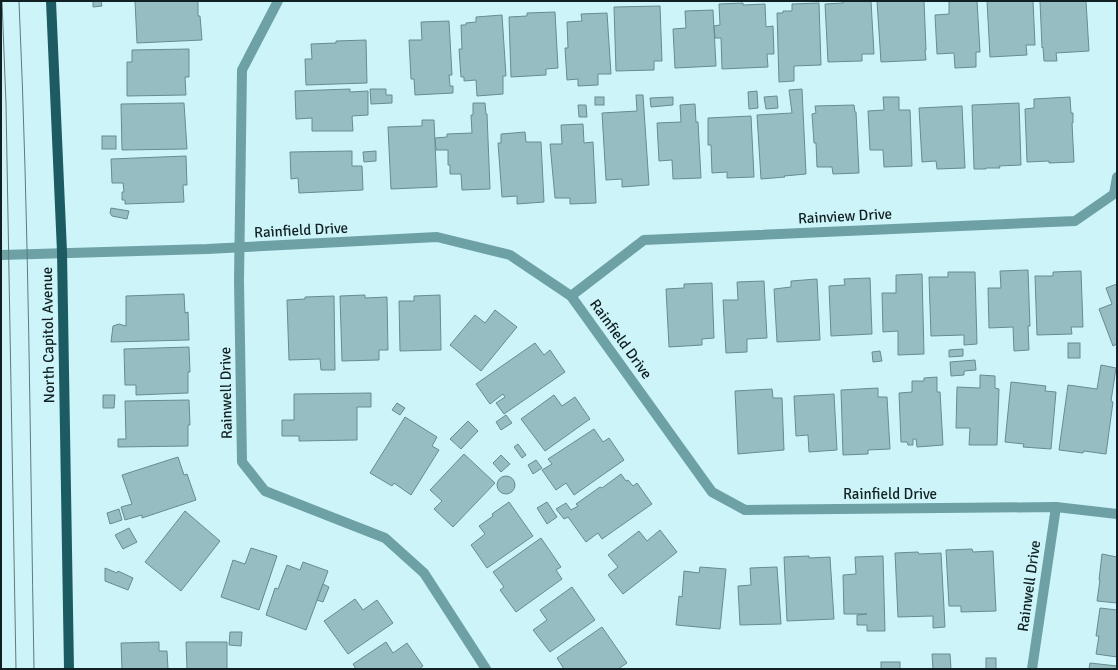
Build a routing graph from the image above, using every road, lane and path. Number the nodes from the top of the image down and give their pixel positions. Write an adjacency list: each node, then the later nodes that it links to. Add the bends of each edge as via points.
1 (51, 1): 5 (main road, North Capitol Avenue)
2 (278, 1): 4 (street, Rainwell Drive, via 242,70)
3 (1117, 177): 7 (street, Rainview Drive, via 1114,194 1075,221 644,240)
4 (240, 248): 5 (street, Rainfield Drive); 7 (street, Rainfield Drive, via 437,237 510,255); 11 (street, Rainwell Drive, via 242,462 265,491 385,538 424,573)
5 (62, 252): 6 (street, Rainfield Drive); 10 (main road, North Capitol Avenue)
6 (1, 255)
7 (572, 296): 8 (street, Rainfield Drive, via 712,492 745,510)
8 (1056, 507): 9 (street, Rainfield Drive); 12 (street, Rainwell Drive)
9 (1117, 514)
10 (69, 669)
11 (486, 669)
12 (1032, 669)

